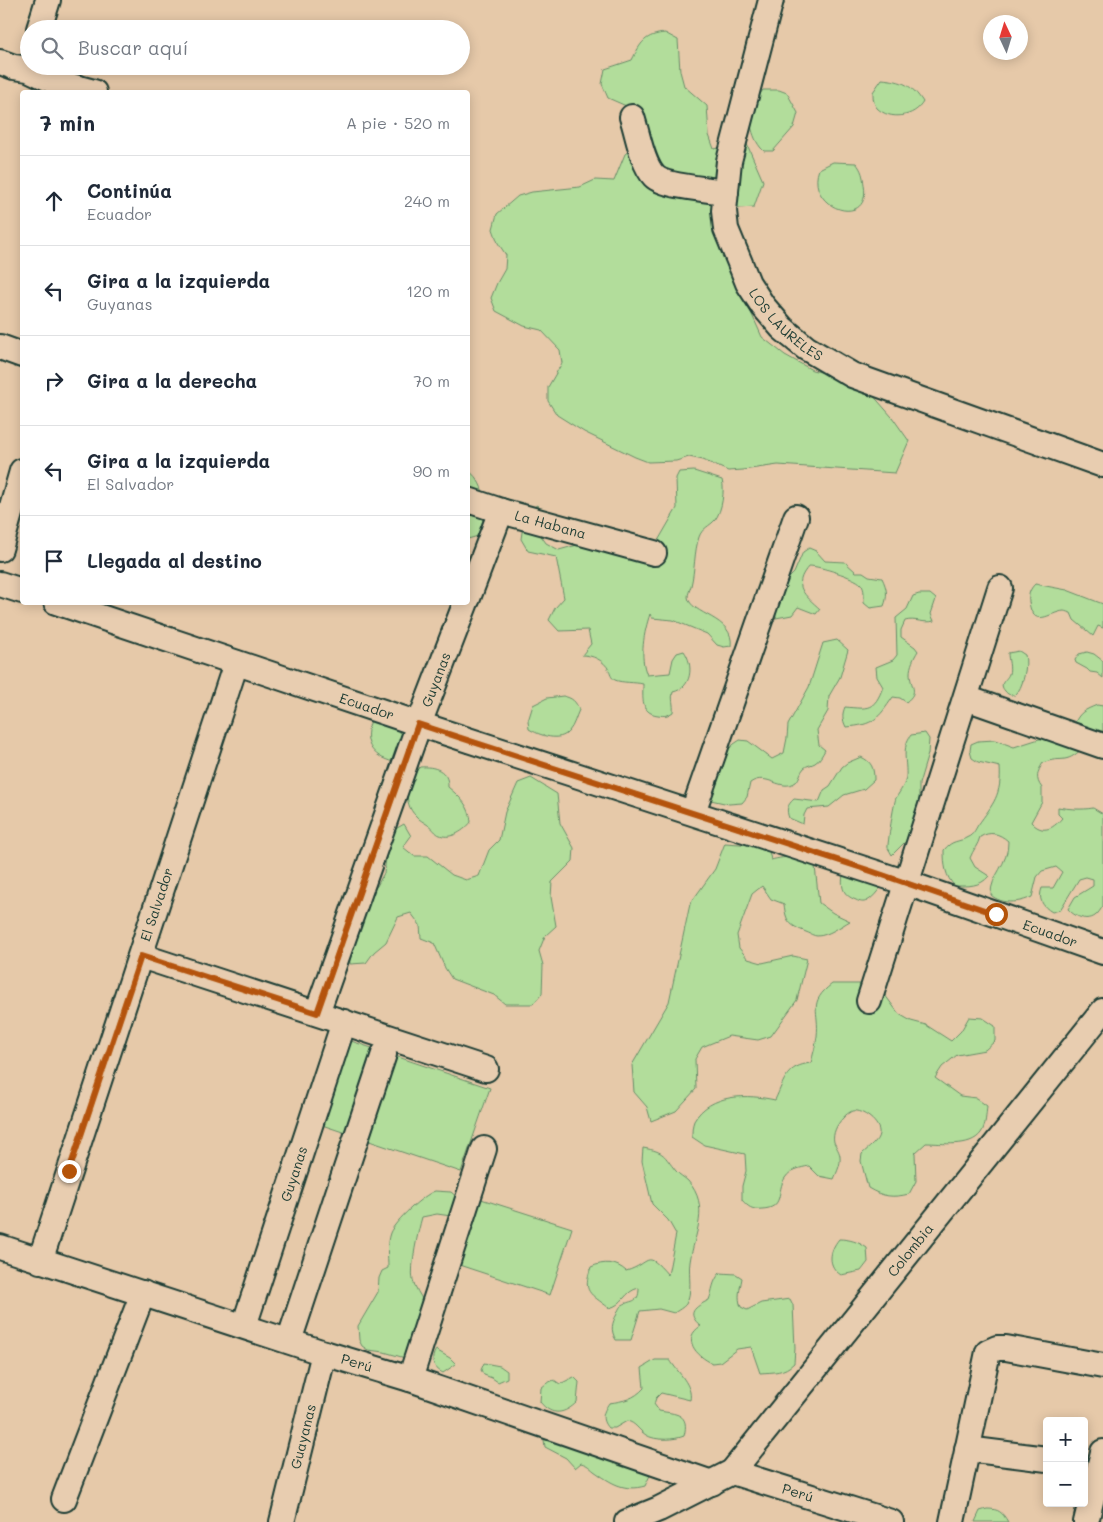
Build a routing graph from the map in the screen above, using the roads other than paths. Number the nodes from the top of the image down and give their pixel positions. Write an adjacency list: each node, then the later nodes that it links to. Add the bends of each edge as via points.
1 (48, 0): 3 (street)
2 (771, 0): 9 (street, LOS LAURELES, via 729,161)
3 (42, 20)
4 (0, 62): 5 (street)
5 (20, 67)
6 (42, 75): 7 (street)
7 (87, 90)
8 (632, 117): 9 (street, via 646,164 655,178 674,185)
9 (726, 192): 12 (street, LOS LAURELES, via 726,229 748,283 782,328 806,348 852,375)
10 (0, 347): 11 (street)
11 (20, 354)
12 (1103, 465)
13 (20, 478): 17 (street)
14 (470, 501): 15 (street, La Habana)
15 (501, 511): 18 (street, La Habana); 22 (street)
16 (796, 518): 29 (street)
17 (0, 550)
18 (644, 550)
19 (0, 584): 21 (street)
20 (1000, 588): 26 (street)
21 (20, 590)
22 (470, 593)
23 (65, 605): 25 (street, Ecuador)
24 (465, 605): 27 (street, Guyanas)
25 (236, 663): 27 (street, Ecuador); 32 (street, El Salvador)
26 (966, 698): 28 (street); 30 (street)
27 (418, 724): 29 (street, Ecuador); 35 (street, Guyanas)
28 (1103, 746)
29 (693, 812): 30 (street, Ecuador)
30 (907, 883): 31 (street, Ecuador); 33 (street)
31 (1103, 952)
32 (141, 956): 35 (street); 41 (street, El Salvador)
33 (869, 1001)
34 (1103, 1011): 51 (street, Colombia)
35 (317, 1013): 36 (street)
36 (344, 1022): 38 (street); 43 (street, Guyanas)
37 (384, 1054): 44 (street)
38 (486, 1068)
39 (484, 1149): 47 (street)
40 (0, 1248): 41 (street, Perú)
41 (40, 1260): 42 (street, Perú)
42 (143, 1293): 43 (street, Perú); 53 (street)
43 (244, 1326): 44 (street, Perú)
44 (289, 1341): 45 (street, Perú)
45 (324, 1353): 47 (street, Perú); 55 (street, Guayanas)
46 (1103, 1366): 48 (street, via 997,1350)
47 (410, 1379): 52 (street, Perú)
48 (967, 1449): 49 (street); 58 (street)
49 (1043, 1458)
50 (1096, 1460): 59 (street)
51 (732, 1472): 52 (street, Colombia); 57 (street, Perú)
52 (712, 1483): 54 (street, Colombia)
53 (64, 1499)
54 (657, 1516): 56 (street, Colombia)
55 (282, 1522)
56 (627, 1522)
57 (891, 1522)
58 (952, 1522)
59 (1086, 1522)

